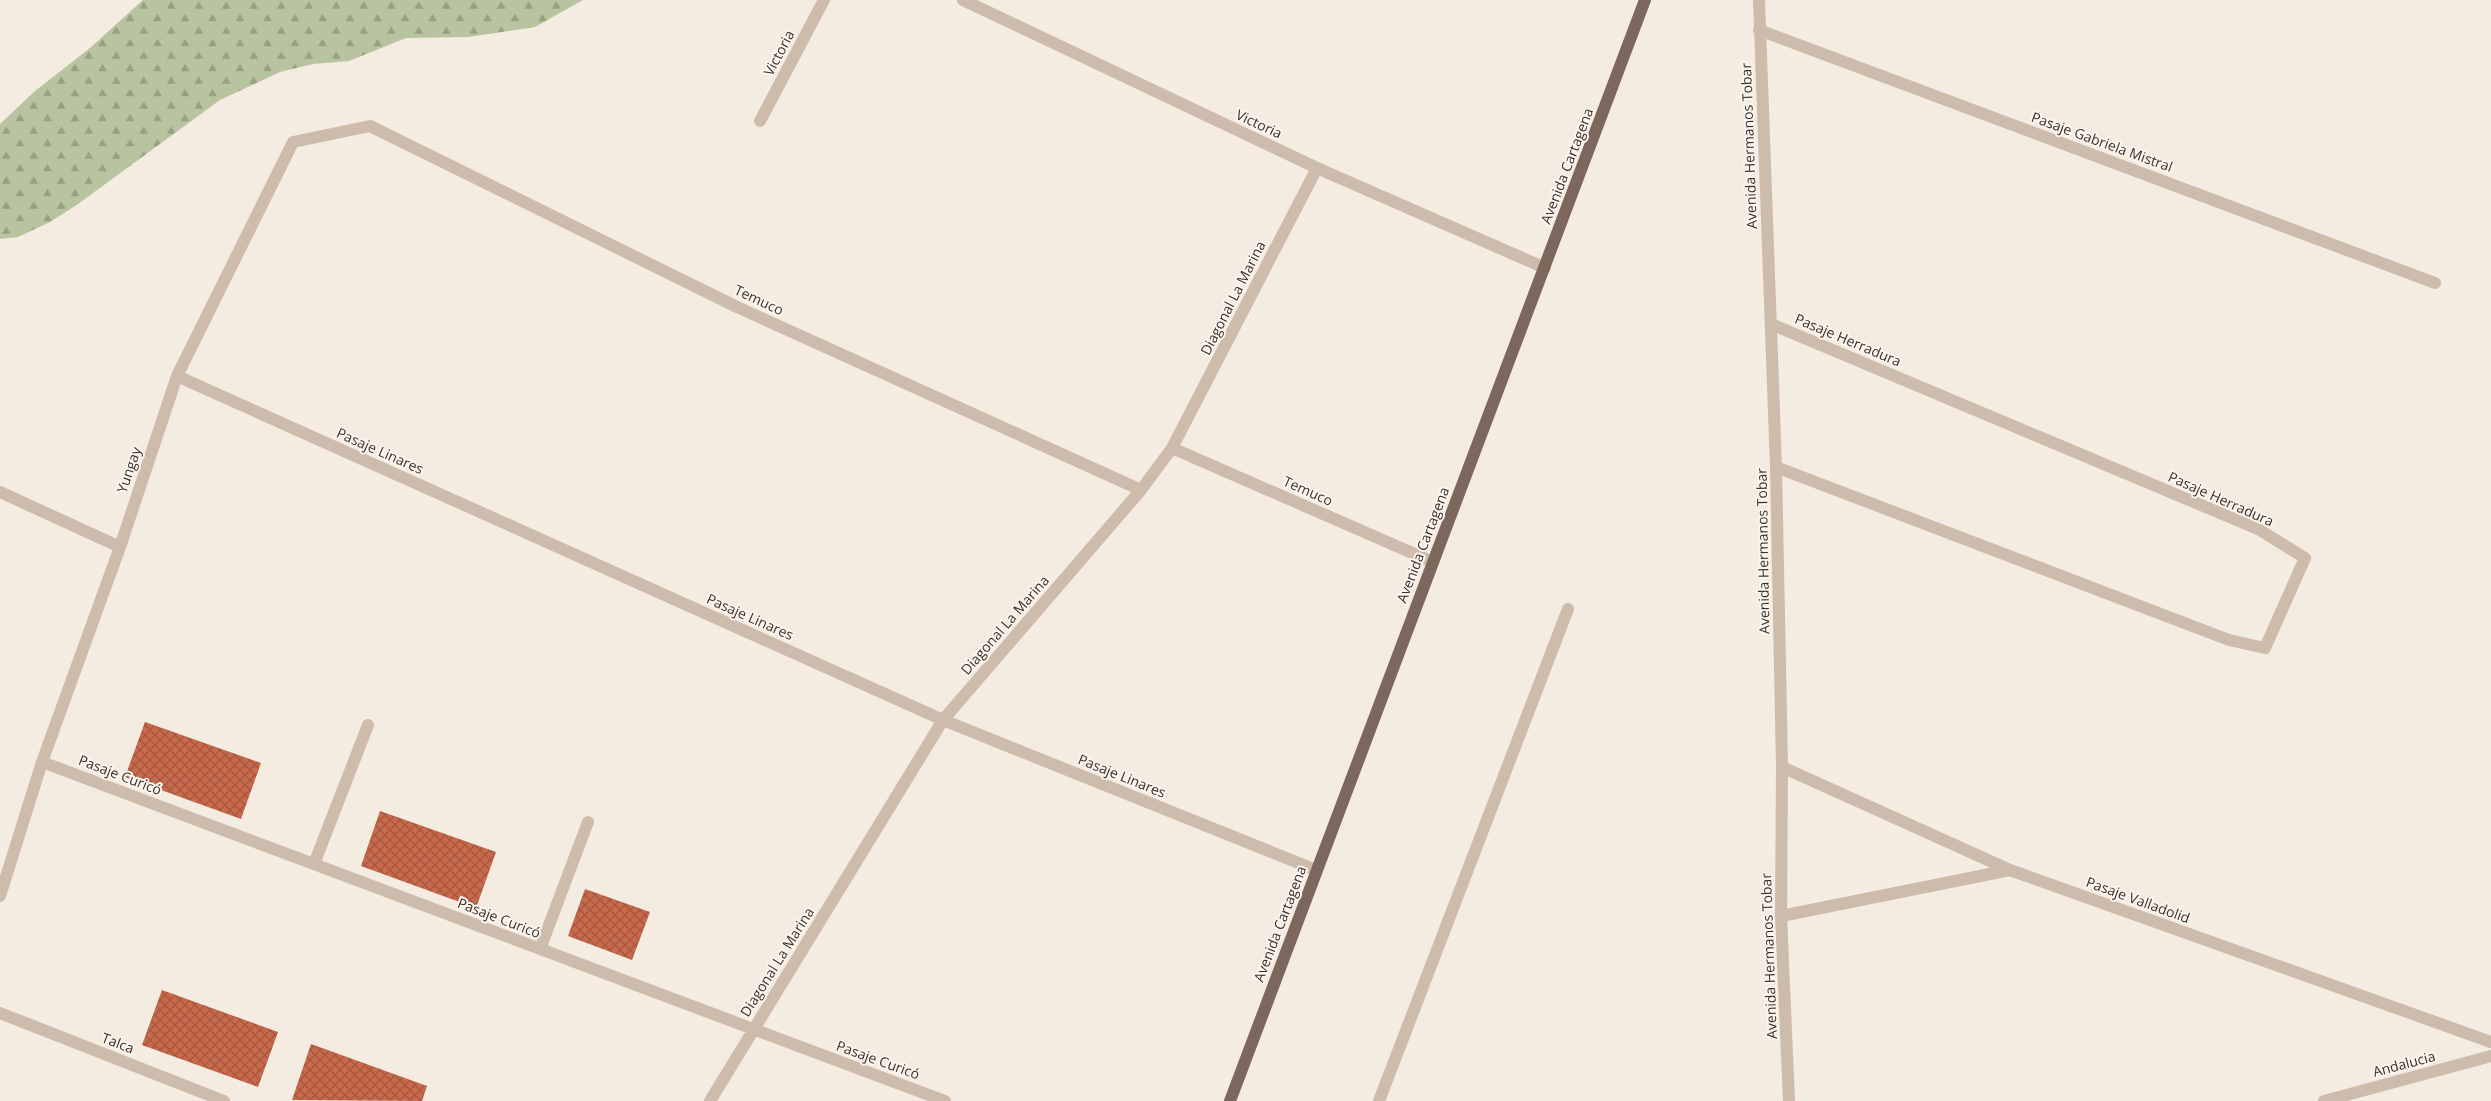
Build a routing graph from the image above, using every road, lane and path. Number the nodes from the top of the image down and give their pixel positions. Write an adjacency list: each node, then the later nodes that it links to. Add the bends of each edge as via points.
1 (824, 0): 6 (street, Victoria)
2 (964, 0): 8 (street, Victoria)
3 (1646, 0): 9 (main road, Avenida Cartagena)
4 (1759, 0): 5 (street, Avenida Hermanos Tobar)
5 (1759, 30): 10 (street, Pasaje Gabriela Mistral); 11 (street, Avenida Hermanos Tobar)
6 (760, 121)
7 (370, 126): 12 (street, Yungay, via 293,142); 15 (street, Temuco, via 737,307)
8 (1317, 168): 9 (street, Victoria); 13 (street, Diagonal La Marina)
9 (1545, 268): 18 (main road, Avenida Cartagena)
10 (2435, 283)
11 (1771, 324): 14 (street, Avenida Hermanos Tobar); 14 (street, Pasaje Herradura, via 2258,529 2305,558 2265,648 2229,640)
12 (177, 376): 17 (street, Yungay); 20 (street, Pasaje Linares)
13 (1172, 448): 15 (street, Diagonal La Marina); 18 (street, Temuco)
14 (1776, 467): 23 (street, Avenida Hermanos Tobar)
15 (1141, 490): 20 (street, Diagonal La Marina)
16 (0, 492): 17 (street)
17 (120, 547): 22 (street, Yungay)
18 (1433, 562): 26 (main road, Avenida Cartagena)
19 (1568, 609): 39 (street)
20 (943, 720): 26 (street, Pasaje Linares); 32 (street, Diagonal La Marina)
21 (368, 725): 25 (street)
22 (42, 762): 25 (street, Pasaje Curicó); 28 (street, Yungay)
23 (1782, 767): 27 (street, Pasaje Valladolid); 29 (street, Avenida Hermanos Tobar)
24 (588, 822): 30 (street)
25 (314, 864): 30 (street, Pasaje Curicó)
26 (1316, 870): 38 (main road, Avenida Cartagena)
27 (2010, 870): 29 (street); 33 (street, Pasaje Valladolid)
28 (0, 896)
29 (1781, 916): 40 (street, Avenida Hermanos Tobar)
30 (540, 949): 32 (street, Pasaje Curicó)
31 (0, 1013): 35 (street, Talca)
32 (753, 1030): 36 (street, Diagonal La Marina); 37 (street, Pasaje Curicó)
33 (2491, 1042)
34 (2491, 1056): 41 (street, Andalucia)
35 (224, 1101)
36 (710, 1101)
37 (945, 1101)
38 (1230, 1101)
39 (1379, 1101)
40 (1788, 1101)
41 (2324, 1101)

